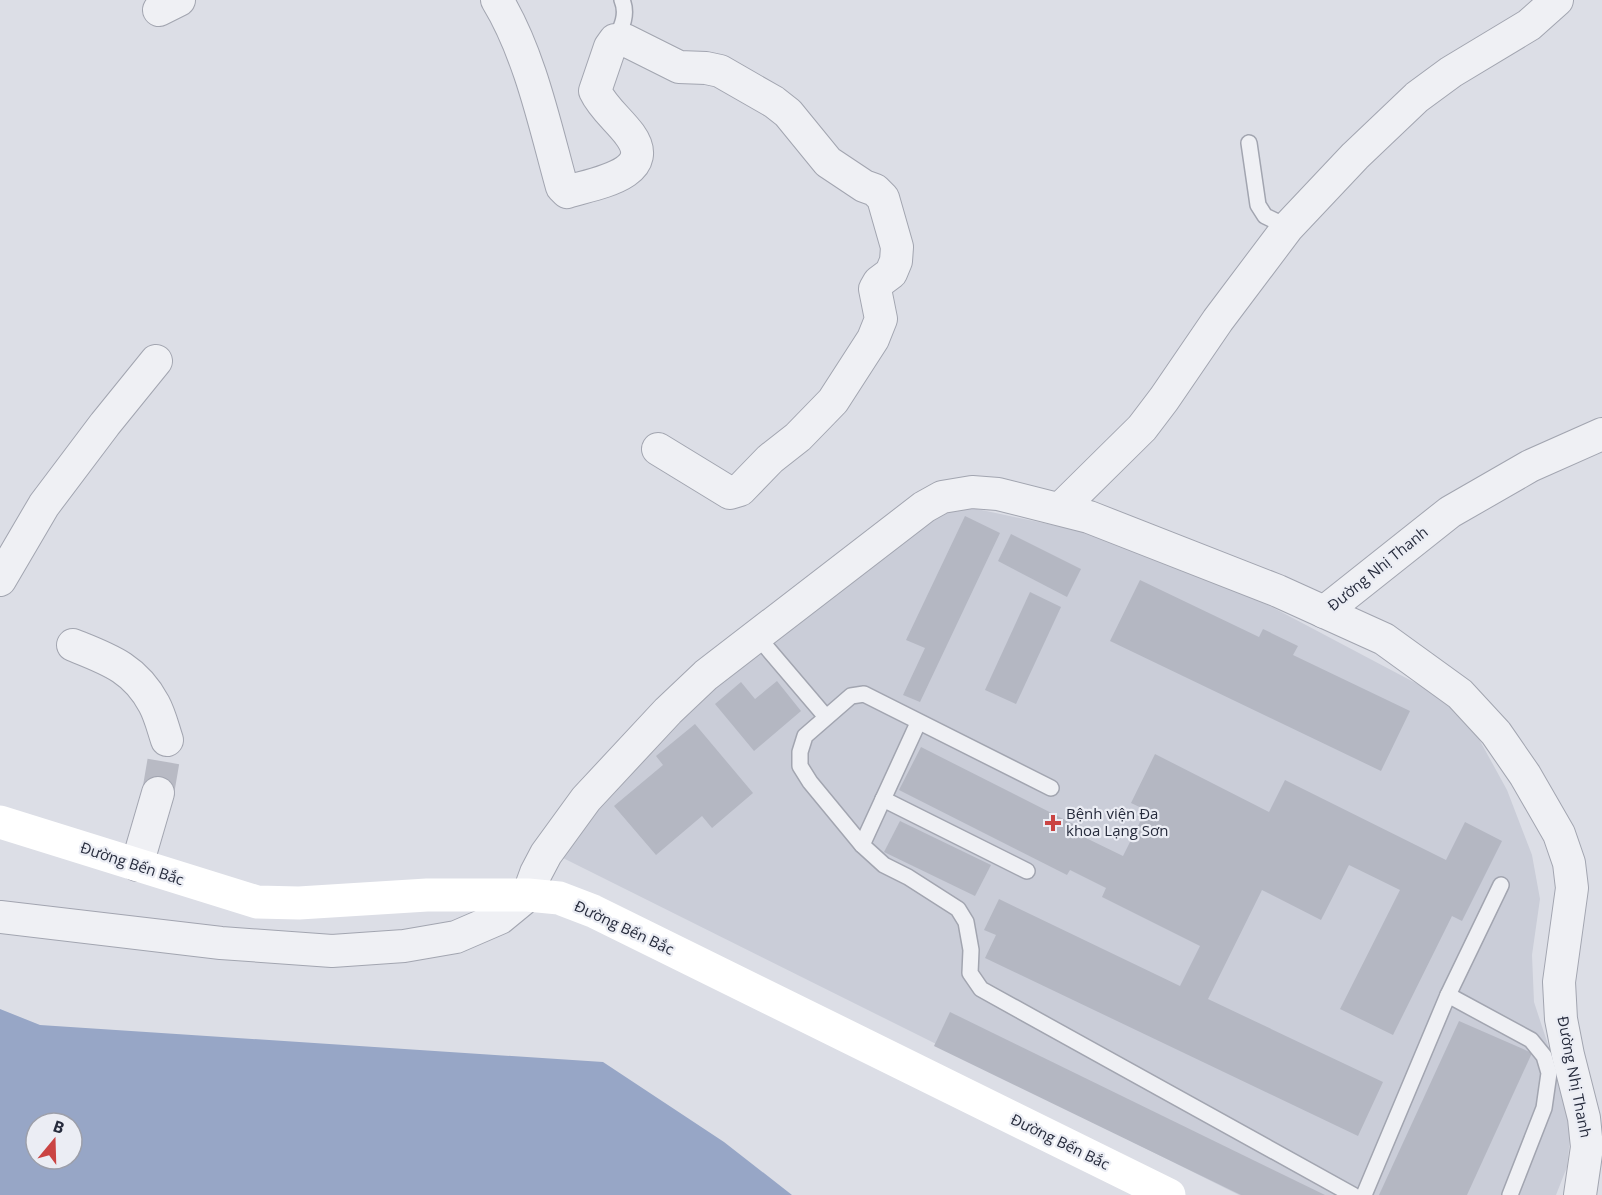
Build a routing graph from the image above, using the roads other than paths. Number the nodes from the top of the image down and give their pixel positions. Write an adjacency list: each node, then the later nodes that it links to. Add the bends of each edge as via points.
1 (496, 0): 4 (street, via 507,16 525,64 562,187 567,192 619,176 636,161 632,137 594,91)
2 (622, 0): 4 (lane, via 625,8)
3 (1557, 0): 6 (street, via 1529,26 1417,97)
4 (615, 40): 9 (street, via 625,40 679,67 720,71 774,102 788,113 828,162 883,198 897,247 891,273 875,289 881,320 859,361 833,400 740,490 730,493)
5 (1249, 143): 6 (lane, via 1258,205 1265,216)
6 (1288, 227): 10 (street, via 1142,428)
7 (156, 362): 11 (street, via 44,505)
8 (1602, 434): 12 (street, Đường Nhị Thanh, via 1530,466 1450,512)
9 (658, 449)
10 (1060, 509): 12 (street); 13 (street, via 998,494 972,492 942,497)
11 (0, 580)
12 (1324, 612): 29 (street, Đường Nhị Thanh, via 1384,639 1460,694 1514,758 1559,834 1569,862 1572,888 1559,982 1561,1018)
13 (758, 636): 15 (lane); 26 (street, via 706,675 668,711 586,799 546,854)
14 (73, 645): 17 (street, via 114,662 133,675 154,704)
15 (826, 717): 16 (lane, via 851,696 864,694); 22 (lane, via 805,736 800,766)
16 (918, 723): 18 (lane); 20 (lane)
17 (167, 740)
18 (1051, 788)
19 (158, 794): 23 (street)
20 (883, 799): 22 (lane); 24 (lane)
21 (0, 822): 23 (main road, Đường Bến Bắc)
22 (861, 845): 31 (lane, via 884,865 958,909 970,940 970,973 981,989)
23 (137, 865): 26 (main road, Đường Bến Bắc, via 257,903)
24 (1027, 872)
25 (1501, 885): 28 (lane)
26 (528, 895): 27 (street, via 500,918 456,937 404,946 332,951 221,943); 30 (main road, Đường Bến Bắc, via 559,898 593,911)
27 (0, 917)
28 (1448, 995): 32 (lane); 33 (lane, via 1531,1040 1544,1056 1549,1073 1544,1108)
29 (1594, 1146): 34 (street, Đường Nhị Thanh)
30 (1169, 1195)
31 (1353, 1195)
32 (1364, 1195)
33 (1510, 1195)
34 (1580, 1195)

